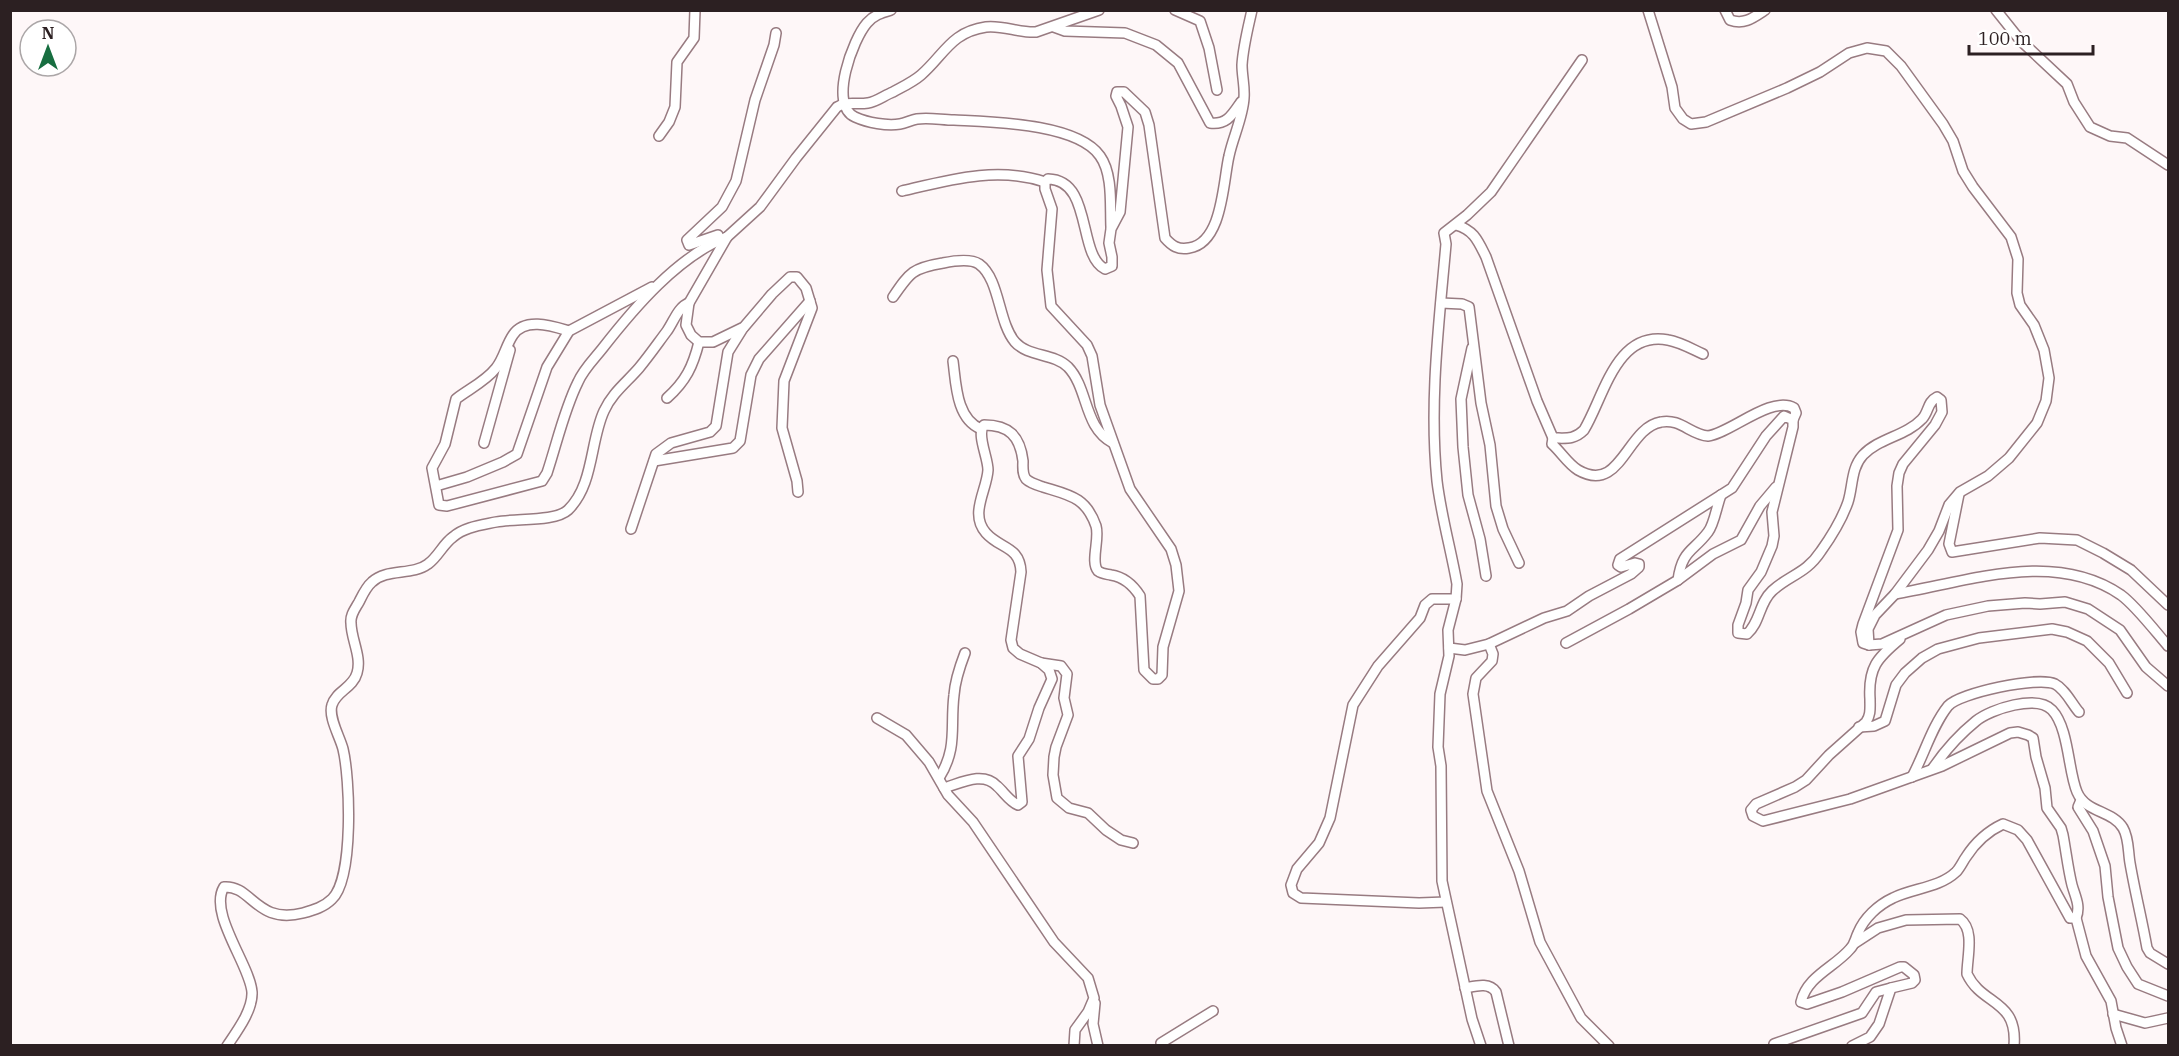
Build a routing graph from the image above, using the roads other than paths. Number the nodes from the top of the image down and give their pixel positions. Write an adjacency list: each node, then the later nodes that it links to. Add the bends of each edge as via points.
1 (695, 10): 16 (street, via 694,38 677,62 675,107)
2 (891, 10): 15 (street, via 877,14 856,42 848,61)
3 (1099, 10): 10 (street)
4 (1175, 10): 13 (street, via 1200,21)
5 (1252, 10): 14 (street, via 1242,64)
6 (1648, 10): 45 (street, via 1675,108 1691,124 1706,122 1787,88 1849,52 1867,48 1886,51 1901,66 1943,124 1963,171 2011,237 2018,259 2020,305 2044,350 2049,378 2046,401 2029,434 1988,476)
7 (1725, 10): 8 (street, via 1730,20 1738,22 1748,21)
8 (1765, 10)
9 (1996, 10): 17 (street, via 2020,40 2067,84 2090,127 2127,138)
10 (1054, 27): 14 (street, via 1065,31 1125,33 1156,45 1178,63 1210,123 1229,120); 15 (street, via 1025,33 995,27 969,31 955,39 935,62 907,84 870,103)
11 (776, 33): 22 (street, via 736,181 722,207 687,240 689,244 716,235)
12 (1582, 60): 20 (street, via 1501,179)
13 (1217, 90)
14 (1244, 98): 21 (street, via 1215,224 1195,247 1181,249 1165,238 1145,112 1124,92 1117,93 1128,128 1120,212)
15 (844, 103): 21 (street, via 855,117 886,125 917,119 1007,122 1069,135 1089,144 1101,156 1107,171); 22 (street, via 760,207)
16 (659, 136)
17 (2169, 165)
18 (1045, 182): 19 (street, via 996,174 956,178); 21 (street, via 1056,179 1070,190 1079,205 1098,265 1105,268 1112,266); 40 (street, via 1052,209 1047,270 1051,306 1087,345 1092,356 1100,405)
19 (902, 191)
20 (1456, 225): 27 (street, via 1443,233 1446,244); 38 (street, via 1475,234 1486,257)
21 (1112, 229)
22 (727, 237): 23 (street, via 712,243); 26 (street)
23 (656, 285): 29 (street); 43 (street, via 578,380 542,481 447,506 439,505)
24 (893, 297): 40 (street, via 917,268 945,262 979,264 988,275 1014,341 1068,367 1078,380 1085,406 1102,437)
25 (810, 301): 28 (street, via 797,277 790,277); 41 (street, via 759,359 751,375 740,441 733,448); 44 (street, via 812,308 784,381 782,405 782,428)
26 (689, 303): 32 (street, via 686,324); 86 (street, via 682,306 660,341 620,386 604,411 582,491 568,510 559,516 512,519 474,527 453,536 426,566 389,573 372,582 363,595 351,623 357,676 335,698 331,708 347,780 348,840 342,879 334,898 319,909 279,916 230,886 224,887 223,914 252,992 250,1005)
27 (1441, 303): 31 (street, via 1469,307); 52 (street, via 1435,444 1438,483 1457,584)
28 (744, 327): 32 (street, via 713,342); 41 (street, via 728,352 716,426 710,432 671,443 656,454)
29 (569, 331): 30 (street, via 549,325 526,325); 43 (street, via 547,368 517,454 467,477)
30 (514, 333): 39 (street); 43 (street, via 497,367 456,399 445,444 432,468)
31 (1473, 341): 48 (street, via 1496,506); 49 (street, via 1461,399 1463,447 1468,495)
32 (699, 342): 35 (street, via 693,367)
33 (1703, 354): 38 (street, via 1671,340 1656,339 1636,345 1621,358 1582,433 1569,439)
34 (953, 361): 37 (street, via 959,401 968,419)
35 (667, 398)
36 (1793, 420): 38 (street, via 1796,413 1792,407 1776,406 1708,436 1679,423 1656,423 1639,434 1614,469 1597,475 1575,468 1552,444); 42 (street); 46 (street, via 1784,416 1778,421 1732,488)
37 (981, 429): 40 (street, via 984,425 998,425 1009,430 1022,454 1027,480 1081,501 1088,510 1098,537 1096,569 1125,579 1140,596 1144,670 1158,679 1162,675 1162,647 1179,591 1176,565 1171,549 1130,489); 61 (street, via 988,472 978,504 980,520 984,532 1020,561 1011,640 1020,654)
38 (1553, 438)
39 (484, 443)
40 (1113, 443)
41 (654, 461): 47 (street)
42 (1781, 481): 50 (street, via 1760,506 1741,540 1713,554); 57 (street, via 1772,512 1772,546 1748,590 1738,625 1740,634 1753,629 1772,591 1807,569 1821,551 1848,503 1856,465 1863,456 1923,418 1934,398 1941,400 1942,412 1935,425 1899,473 1899,530 1861,632 1863,643)
43 (436, 486)
44 (798, 492)
45 (1960, 492): 51 (street, via 1949,505 1928,550); 53 (street, via 1949,544 1952,552 2040,538 2077,540 2131,570)
46 (1720, 495): 50 (street, via 1710,530 1688,551); 56 (street, via 1620,559 1620,567 1639,564 1631,574 1567,611)
47 (631, 529)
48 (1519, 563)
49 (1486, 576)
50 (1678, 580): 55 (street)
51 (1895, 594): 57 (street, via 1875,615 1868,629); 58 (street, via 1980,576 2062,573 2094,581 2122,596)
52 (1456, 599): 59 (street, via 1448,630); 73 (street, via 1432,599 1425,605 1353,705 1330,818 1319,843 1297,869 1290,885 1301,898)
53 (2169, 605)
54 (1909, 631): 57 (street, via 1882,644); 62 (street, via 1946,615 1988,606 2065,602 2088,609 2120,630 2146,667); 66 (street, via 1876,662 1870,679 1869,717)
55 (1566, 643)
56 (1490, 644): 59 (street, via 1465,650); 91 (street, via 1492,661 1476,678 1473,694 1487,792 1519,871 1540,942 1581,1018)
57 (1869, 645)
58 (2169, 646)
59 (1449, 648): 73 (street, via 1440,694 1438,747)
60 (965, 653): 69 (street, via 953,695 951,750)
61 (1041, 663): 70 (street, via 1052,679 1029,739 1018,756 1022,802 1012,802 994,783 983,778); 72 (street, via 1061,666 1067,674 1064,698 1068,715 1054,757 1057,798 1069,808 1088,813 1121,840)
62 (2169, 686)
63 (2127, 693): 66 (street, via 2109,663 2087,641 2052,629 2001,635 1938,649 1922,658 1896,685 1885,721)
64 (2079, 712): 68 (street, via 2055,684 2045,681 1955,699 1941,718)
65 (877, 718): 69 (street, via 906,735)
66 (1859, 727): 68 (street, via 1806,780 1756,804 1751,810 1753,816 1762,822 1835,804)
67 (1933, 768): 68 (street); 71 (street, via 1984,716 2034,702 2053,711 2064,734); 74 (street, via 2010,733 2033,738 2047,808 2063,835 2077,897)
68 (1912, 777)
69 (939, 778): 70 (street)
70 (944, 788): 80 (street, via 973,822 1054,942 1088,978)
71 (2081, 800): 76 (street, via 2122,826 2147,948); 79 (street, via 2078,807 2093,831 2105,866 2118,948 2138,984)
72 (1133, 843)
73 (1446, 902): 77 (street)
74 (2076, 918): 75 (street, via 2070,918 2063,909 2027,840 2018,830 2003,824 1974,844 1956,872 1876,908 1862,925); 82 (street, via 2086,956 2111,1001)
75 (1855, 943): 78 (street, via 1815,979 1801,1002 1811,1003 1900,967 1914,975 1912,983); 93 (street, via 1878,928 1906,920 1965,922 1969,939 1967,974 2011,1018)
76 (2169, 964)
77 (1465, 988): 89 (street); 90 (street, via 1486,985 1496,992)
78 (1891, 988): 85 (street, via 1876,992 1862,1013); 92 (street, via 1879,1024 1870,1037)
79 (2169, 996)
80 (1094, 998): 87 (street, via 1075,1030); 88 (street, via 1093,1024)
81 (1213, 1011): 84 (street)
82 (2113, 1014): 83 (street, via 2145,1023); 94 (street)
83 (2169, 1018)
84 (1161, 1043)
85 (1774, 1044)
86 (227, 1046)
87 (1074, 1046)
88 (1098, 1046)
89 (1481, 1046)
90 (1509, 1046)
91 (1610, 1046)
92 (1852, 1046)
93 (2014, 1046)
94 (2122, 1046)

